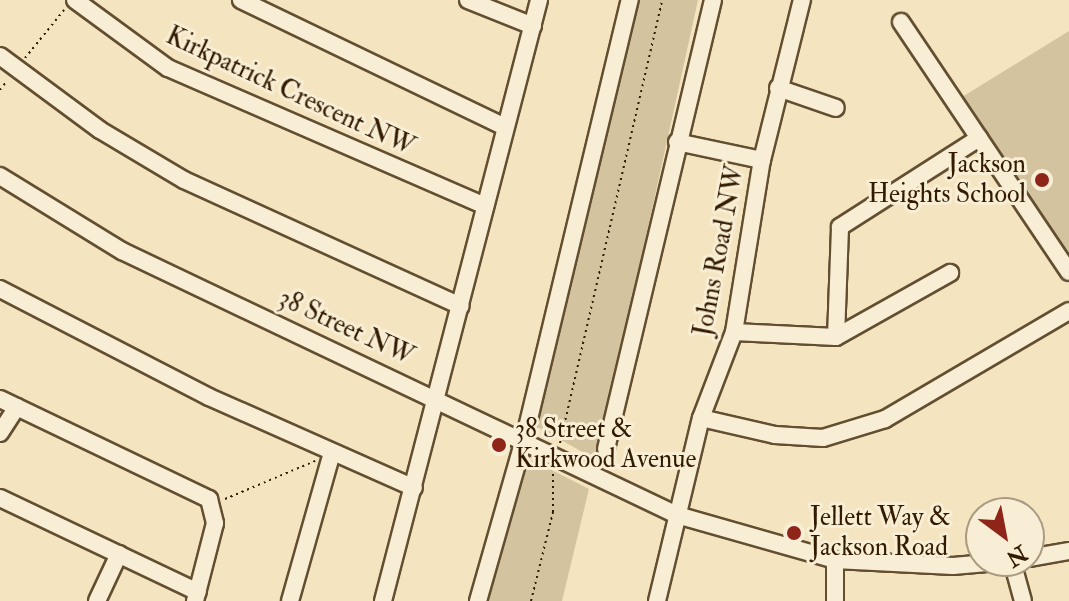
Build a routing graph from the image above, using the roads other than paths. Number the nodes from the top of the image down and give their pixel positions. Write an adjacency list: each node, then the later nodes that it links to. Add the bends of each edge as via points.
1 (468, 0): 9 (street)
2 (539, 0): 9 (street)
3 (630, 0): 31 (street)
4 (713, 0): 15 (street)
5 (802, 0): 11 (street, Johns Road NW)
6 (80, 2): 18 (street, Kirkpatrick Crescent NW, via 168,68)
7 (249, 2): 13 (street)
8 (901, 22): 14 (street)
9 (533, 26): 13 (street)
10 (0, 56): 22 (street, via 100,130 184,180)
11 (778, 88): 12 (street); 16 (street, Johns Road NW)
12 (836, 108)
13 (505, 127): 18 (street)
14 (979, 138): 19 (street); 25 (street, via 840,227)
15 (677, 142): 16 (street); 32 (street)
16 (762, 160): 24 (street, Johns Road NW)
17 (0, 176): 27 (street, 38 Street NW, via 122,251)
18 (485, 206): 22 (street)
19 (1069, 272)
20 (950, 273): 25 (street)
21 (0, 289): 33 (street, via 209,397)
22 (461, 306): 27 (street)
23 (1069, 311): 29 (street, via 885,419 823,438 775,435)
24 (734, 332): 25 (street); 29 (street, Johns Road NW)
25 (836, 337)
26 (0, 399): 28 (street)
27 (439, 399): 31 (street, 38 Street NW); 34 (street)
28 (17, 407): 30 (street); 43 (street, via 195,489 213,504 215,523)
29 (701, 418): 36 (street, Johns Road NW)
30 (0, 433)
31 (524, 440): 36 (street, 38 Street NW); 47 (street)
32 (606, 449)
33 (332, 453): 34 (street); 45 (street)
34 (414, 488): 46 (street)
35 (0, 498): 38 (street)
36 (677, 515): 40 (street, 38 Street NW); 48 (street, Johns Road NW)
37 (1069, 551): 39 (street)
38 (119, 554): 43 (street); 44 (street)
39 (1045, 555)
40 (835, 560): 41 (street, 38 Street NW); 49 (street)
41 (965, 565)
42 (1016, 577): 50 (street)
43 (196, 596)
44 (97, 601)
45 (290, 601)
46 (383, 601)
47 (478, 601)
48 (657, 601)
49 (835, 601)
50 (1023, 601)

